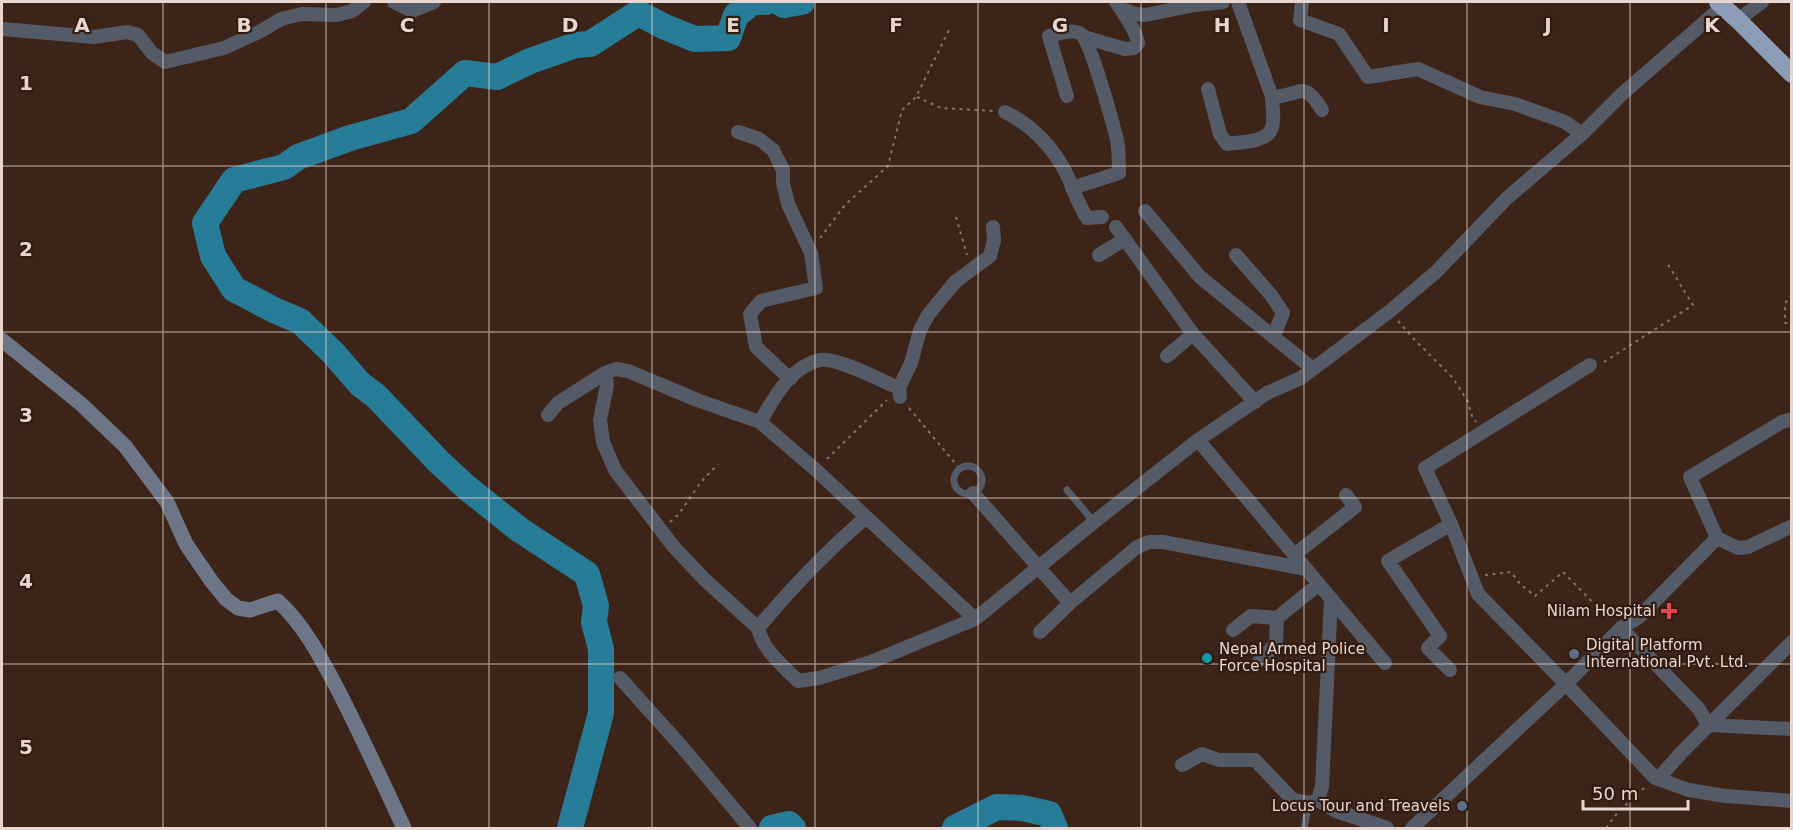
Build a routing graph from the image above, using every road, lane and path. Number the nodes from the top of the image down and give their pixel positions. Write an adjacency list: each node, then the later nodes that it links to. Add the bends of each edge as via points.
1 (364, 2): 10 (street, via 338,15)
2 (394, 2): 3 (street, via 412,11)
3 (434, 2)
4 (1223, 2): 9 (street, via 1145,15)
5 (1242, 2): 19 (street)
6 (1302, 2): 23 (street, via 1300,20 1339,34 1368,77 1418,69 1480,97 1515,104 1565,122)
7 (1762, 2): 11 (street)
8 (1720, 4): 11 (highway); 23 (street)
9 (1119, 5): 14 (street, via 1135,29 1138,43 1134,48)
10 (299, 8): 12 (street, via 224,48 165,62 152,53 138,34 94,37)
11 (1738, 20): 15 (highway)
12 (2, 29)
13 (949, 30): 18 (path)
14 (1083, 37): 17 (street, via 1069,31 1049,36); 24 (street, via 1117,141 1119,173)
15 (1791, 75)
16 (1208, 89): 19 (street, via 1220,134 1227,144 1267,135 1272,127)
17 (1067, 96)
18 (916, 97): 21 (path, via 941,108); 31 (path, via 902,110 888,166 845,205)
19 (1272, 97): 20 (street, via 1304,90 1313,94)
20 (1322, 110)
21 (1005, 112): 24 (street, via 1047,143)
22 (738, 132): 31 (street, via 759,139 773,150 783,170 788,204)
23 (1582, 134): 37 (street, via 1507,198 1436,272)
24 (1072, 188): 27 (street, via 1087,218)
25 (1145, 211): 40 (street, via 1200,277)
26 (956, 217): 35 (path)
27 (1102, 217)
28 (993, 226): 35 (street, via 990,256)
29 (1116, 227): 30 (street)
30 (1125, 240): 32 (street); 39 (street)
31 (811, 253): 46 (street, via 816,288 760,301 750,314 756,347)
32 (1099, 255)
33 (1236, 255): 40 (street, via 1283,313)
34 (1667, 263): 43 (path, via 1693,305 1606,362)
35 (971, 270): 47 (street, via 928,315)
36 (1791, 295): 38 (path, via 1785,303 1785,323)
37 (1390, 311): 44 (street); 52 (path, via 1453,378)
38 (1791, 324)
39 (1193, 334): 42 (street); 48 (street)
40 (1274, 335): 44 (street)
41 (2, 340): 92 (street, via 81,404 125,446 167,502 186,544 226,599 238,608 250,610 278,601 293,615 368,747)
42 (1167, 356)
43 (1590, 365): 52 (street)
44 (1313, 369): 48 (street)
45 (605, 373): 49 (street); 51 (street, via 616,369 628,371); 64 (street, via 607,385 600,420 603,442 615,470)
46 (790, 379): 47 (street, via 804,367 822,360 848,366); 51 (street)
47 (899, 393): 55 (path); 56 (path)
48 (1255, 402): 53 (street)
49 (548, 415)
50 (1791, 419): 65 (street, via 1690,477)
51 (760, 422): 56 (street)
52 (1483, 431): 62 (street, via 1425,468)
53 (1198, 440): 61 (street); 66 (street)
54 (718, 464): 64 (path, via 678,515)
55 (960, 469): 58 (lane, via 954,477 957,488 965,494); 58 (lane, via 972,466 982,476 982,484)
56 (816, 470): 60 (street)
57 (1067, 490): 61 (lane)
58 (974, 493): 67 (street)
59 (1346, 495): 66 (street, via 1355,507)
60 (866, 517): 74 (street); 75 (street)
61 (1094, 522): 67 (street)
62 (1450, 524): 69 (street); 82 (street, via 1388,561 1440,636 1428,648)
63 (1791, 526): 65 (street, via 1748,547 1738,548)
64 (661, 530): 75 (street, via 704,579)
65 (1717, 538): 76 (street, via 1639,617)
66 (1294, 555): 68 (street)
67 (1038, 568): 72 (street); 74 (street)
68 (1306, 569): 70 (street); 72 (street, via 1149,542 1137,547)
69 (1471, 577): 76 (path, via 1511,572 1535,596 1563,572); 84 (street, via 1478,594)
70 (1319, 584): 71 (street); 73 (street)
71 (1331, 599): 81 (street); 90 (street, via 1322,787)
72 (1070, 603): 78 (street)
73 (1277, 618): 77 (street, via 1251,616); 80 (street, via 1276,644)
74 (975, 619): 75 (street, via 871,662 798,681 761,640)
75 (758, 628)
76 (1621, 628): 84 (street); 85 (street, via 1699,709)
77 (1233, 630)
78 (1040, 632)
79 (1791, 642): 85 (street)
80 (1260, 660)
81 (1385, 663)
82 (1450, 670)
83 (620, 678): 91 (street)
84 (1566, 684): 88 (street); 95 (street)
85 (1708, 725): 86 (street); 88 (street)
86 (1791, 729)
87 (1182, 765): 90 (street, via 1202,754 1219,760 1255,760 1293,800)
88 (1657, 778): 89 (street, via 1689,790); 96 (path, via 1618,812)
89 (1791, 801)
90 (1313, 802): 93 (lane); 94 (street)
91 (749, 827)
92 (404, 828)
93 (1304, 828)
94 (1387, 828)
95 (1412, 828)
96 (1606, 828)

